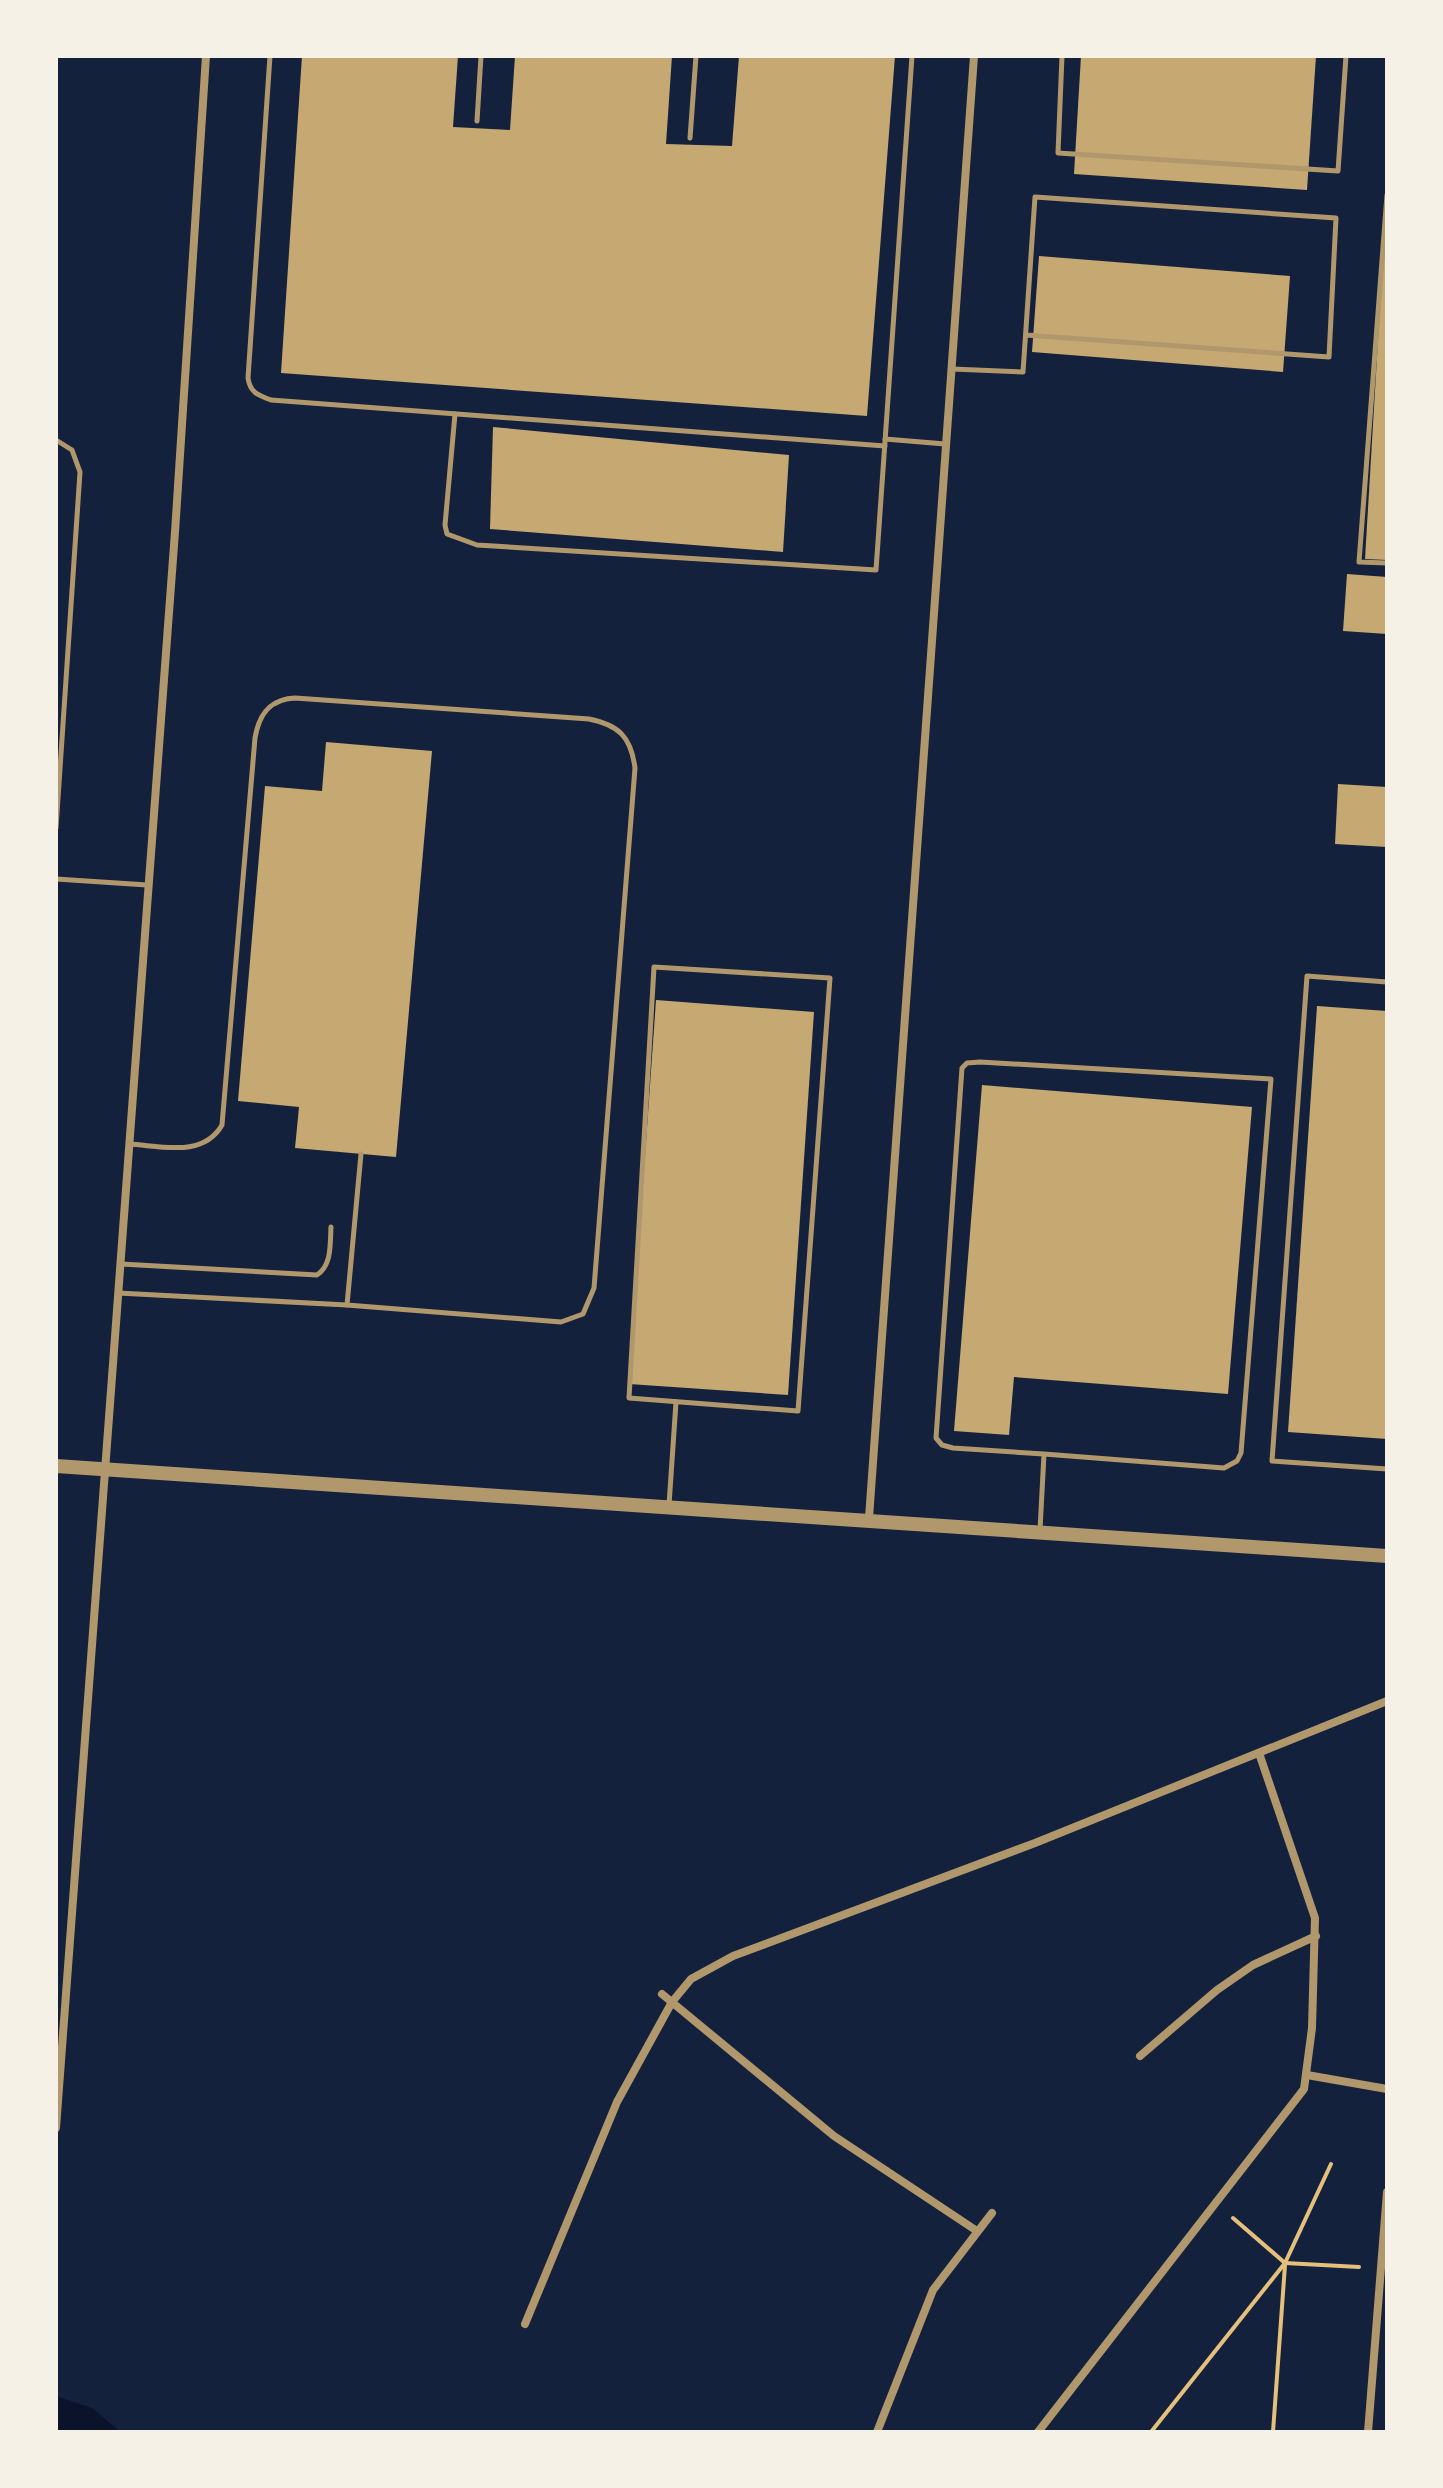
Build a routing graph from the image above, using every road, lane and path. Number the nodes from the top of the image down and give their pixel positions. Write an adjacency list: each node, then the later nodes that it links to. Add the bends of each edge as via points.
1 (206, 56): 21 (street)
2 (270, 56): 14 (lane, via 250,388 271,400)
3 (481, 56): 9 (lane)
4 (696, 56): 10 (lane)
5 (912, 56): 16 (lane)
6 (974, 56): 13 (street)
7 (1062, 56): 8 (lane, via 1058,153 1338,171)
8 (1346, 56)
9 (477, 121)
10 (690, 138)
11 (1387, 195): 18 (lane, via 1359,562)
12 (1026, 335): 12 (lane, via 1035,197 1336,218 1329,357); 13 (lane, via 1023,372)
13 (952, 369): 17 (street)
14 (455, 414): 16 (lane); 16 (lane, via 445,525 456,540 477,545 876,570)
15 (56, 440): 19 (lane, via 72,450 80,483)
16 (885, 443): 17 (lane)
17 (946, 444): 35 (street)
18 (1387, 563)
19 (56, 828)
20 (56, 879): 21 (lane)
21 (147, 885): 23 (street)
22 (1387, 982): 33 (lane, via 1307,976 1272,1461)
23 (127, 1144): 26 (street); 28 (lane, via 194,1148 217,1135 222,1125 255,738 257,722 267,708 280,699 295,698 589,719 619,727 628,739 635,768 590,1303 583,1314 561,1322)
24 (361, 1154): 28 (lane)
25 (331, 1227): 26 (lane, via 328,1261 317,1275)
26 (120, 1264): 27 (street)
27 (118, 1293): 28 (lane); 32 (street)
28 (347, 1305)
29 (676, 1402): 29 (lane, via 798,1411 830,978 654,967 629,1398); 34 (lane)
30 (1044, 1454): 30 (lane, via 953,1448 936,1438 962,1068 980,1062 1271,1079 1237,1461 1224,1468); 36 (lane)
31 (56, 1466): 32 (street)
32 (105, 1469): 34 (street); 46 (street)
33 (1387, 1469)
34 (668, 1505): 35 (street)
35 (869, 1518): 36 (street)
36 (1040, 1531): 37 (street)
37 (1387, 1556)
38 (1387, 1701): 39 (street)
39 (1259, 1753): 40 (street, via 1315,1918); 42 (street, via 733,1956 691,1979)
40 (1316, 1936): 43 (street, via 1253,1965); 44 (street)
41 (662, 1994): 42 (street)
42 (672, 2002): 51 (street, via 834,2136); 54 (street, via 617,2102)
43 (1140, 2056)
44 (1307, 2075): 45 (street); 55 (street, via 1293,2108)
45 (1387, 2089)
46 (56, 2128)
47 (1331, 2164): 52 (path)
48 (1387, 2192): 59 (street)
49 (992, 2213): 51 (street)
50 (1233, 2218): 52 (path)
51 (977, 2231): 56 (street, via 933,2290)
52 (1285, 2263): 53 (path); 57 (path); 58 (path)
53 (1359, 2267)
54 (525, 2324)
55 (1044, 2430)
56 (877, 2432)
57 (1151, 2432)
58 (1273, 2432)
59 (1368, 2432)

